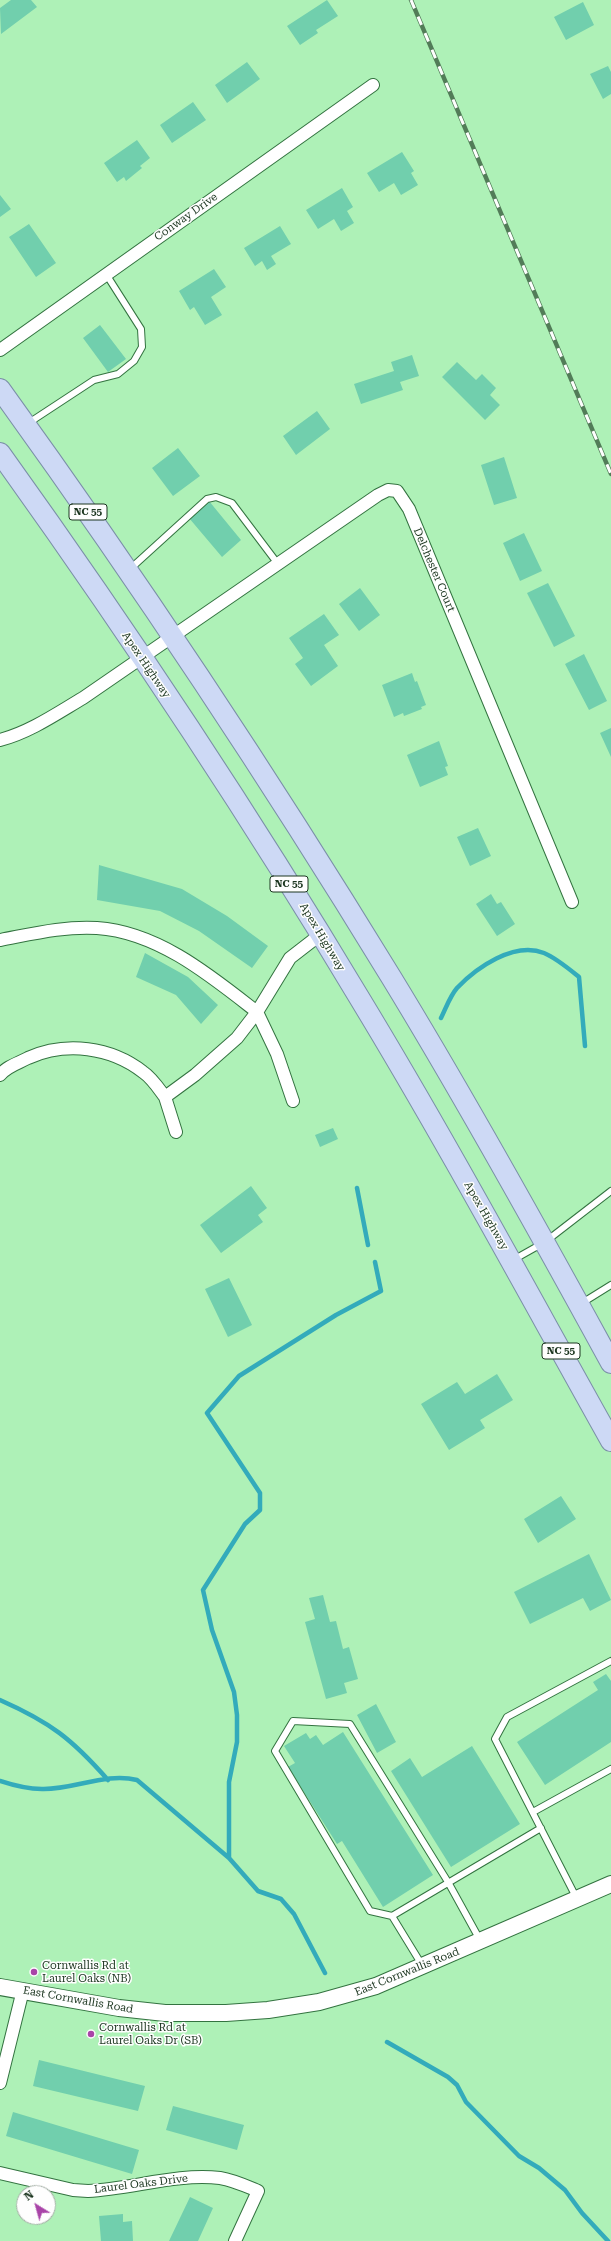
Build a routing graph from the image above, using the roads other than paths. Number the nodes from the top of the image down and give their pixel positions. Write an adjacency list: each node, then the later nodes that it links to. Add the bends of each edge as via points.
1 (373, 85): 2 (street, Conway Drive)
2 (105, 274): 3 (street, Conway Drive); 5 (lane, via 141,330 142,347 134,361 118,374 94,380)
3 (0, 350)
4 (0, 389): 5 (main road, NC 55)
5 (26, 425): 8 (main road, NC 55)
6 (0, 453): 10 (main road, Apex Highway / NC 55)
7 (278, 564): 8 (lane, via 232,503 216,497 208,499); 9 (street, Delchester Court); 12 (street, Delchester Court, via 378,495 388,490 397,491 402,496)
8 (129, 570): 9 (main road, NC 55)
9 (172, 638): 10 (street, Delchester Court); 21 (main road, NC 55, via 307,843 391,977)
10 (142, 658): 11 (street, Delchester Court, via 49,719 15,736); 13 (main road, Apex Highway / NC 55, via 273,857)
11 (0, 740)
12 (572, 902)
13 (320, 934): 15 (street, via 290,958); 22 (main road, Apex Highway / NC 55)
14 (0, 940): 15 (street, via 60,929 98,928 135,936 176,954 212,977)
15 (257, 1012): 17 (street, via 237,1038); 18 (street, via 277,1054)
16 (0, 1075): 17 (street, via 4,1070 38,1054 77,1047 115,1055 144,1072)
17 (165, 1097): 19 (street)
18 (293, 1101)
19 (176, 1132)
20 (611, 1191): 21 (lane)
21 (545, 1242): 22 (lane); 24 (main road, NC 55)
22 (512, 1260): 26 (main road, Apex Highway / NC 55)
23 (611, 1285): 24 (lane)
24 (579, 1305): 25 (main road, NC 55)
25 (611, 1363)
26 (611, 1441)
27 (611, 1661): 29 (lane, via 507,1717 495,1739)
28 (611, 1769): 29 (lane)
29 (533, 1812): 30 (lane)
30 (541, 1828): 31 (lane); 33 (lane)
31 (448, 1882): 34 (lane); 34 (lane, via 350,1724 293,1721 275,1751 370,1911); 35 (lane)
32 (611, 1884): 33 (street, East Cornwallis Road)
33 (577, 1898): 35 (street, East Cornwallis Road)
34 (392, 1916): 36 (lane)
35 (481, 1942): 36 (street, East Cornwallis Road)
36 (423, 1966): 38 (street, East Cornwallis Road, via 348,1995 275,2009 233,2013 140,2011)
37 (0, 1987): 38 (street, East Cornwallis Road)
38 (23, 1990): 39 (street)
39 (0, 2083)
40 (0, 2173): 41 (street, Laurel Oaks Drive, via 74,2190 106,2190 188,2177 221,2178 258,2192)
41 (235, 2241)

